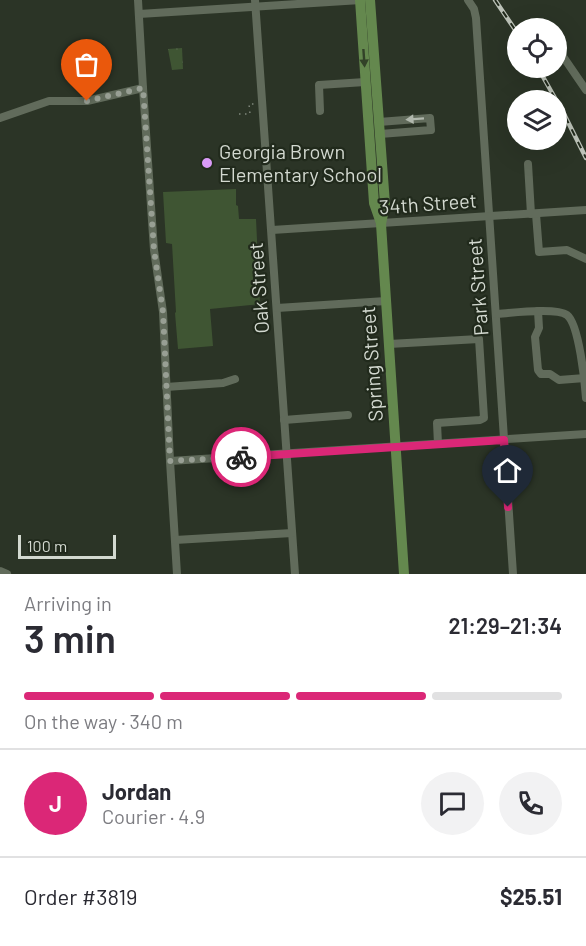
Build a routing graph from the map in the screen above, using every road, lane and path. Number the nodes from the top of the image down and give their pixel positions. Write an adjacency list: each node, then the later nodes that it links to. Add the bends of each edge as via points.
1 (138, 0): 6 (street)
2 (360, 0): 5 (street); 8 (main road, Spring Street, one-way to 8)
3 (370, 0): 16 (main road, Spring Street)
4 (469, 0): 22 (street, Park Street, via 476,18)
5 (256, 3): 6 (street); 24 (street, Oak Street)
6 (139, 14): 9 (street)
7 (567, 62): 10 (street)
8 (365, 82): 12 (street, via 319,85); 23 (main road, Spring Street, via 374,203)
9 (143, 88): 14 (street, via 87,101 49,101); 33 (street)
10 (586, 90)
11 (256, 104): 13 (path, via 255,98 254,104 249,104 250,114)
12 (320, 111)
13 (239, 114)
14 (0, 118)
15 (393, 121): 16 (street); 17 (street); 17 (street, one-way to 15, via 431,130 430,118)
16 (379, 122): 18 (main road, Spring Street)
17 (393, 133): 18 (street)
18 (380, 134): 23 (main road, Spring Street, via 385,204)
19 (528, 164): 21 (street)
20 (586, 210): 21 (street, 34th Street)
21 (533, 214): 22 (street, 34th Street); 25 (street, via 539,252 567,250)
22 (490, 216): 23 (street, 34th Street); 29 (street, Park Street)
23 (381, 224): 24 (street, 34th Street); 26 (main road, Spring Street)
24 (272, 231): 27 (street, Oak Street)
25 (586, 259)
26 (386, 301): 27 (street); 30 (main road, Spring Street)
27 (277, 308): 36 (street, Oak Street)
28 (538, 311): 29 (street); 31 (street, via 556,311 567,315 573,323); 31 (street, via 538,370 559,380)
29 (496, 314): 38 (street, Park Street)
30 (389, 344): 39 (street, via 479,339 484,418 437,423); 40 (main road, Spring Street)
31 (585, 378): 34 (street)
32 (235, 379): 33 (street)
33 (166, 387): 42 (street)
34 (586, 398)
35 (348, 415): 36 (street)
36 (284, 420): 41 (street, Oak Street)
37 (586, 434): 38 (street)
38 (504, 440): 39 (street); 50 (street, Park Street)
39 (438, 444): 40 (street)
40 (395, 448): 41 (street); 49 (main road, Spring Street)
41 (287, 454): 42 (street); 43 (street, Oak Street)
42 (170, 461): 44 (street)
43 (292, 533): 44 (street); 48 (street, Oak Street)
44 (175, 540): 47 (street)
45 (0, 571): 46 (street)
46 (7, 574)
47 (177, 574)
48 (295, 574)
49 (404, 574)
50 (513, 574)

